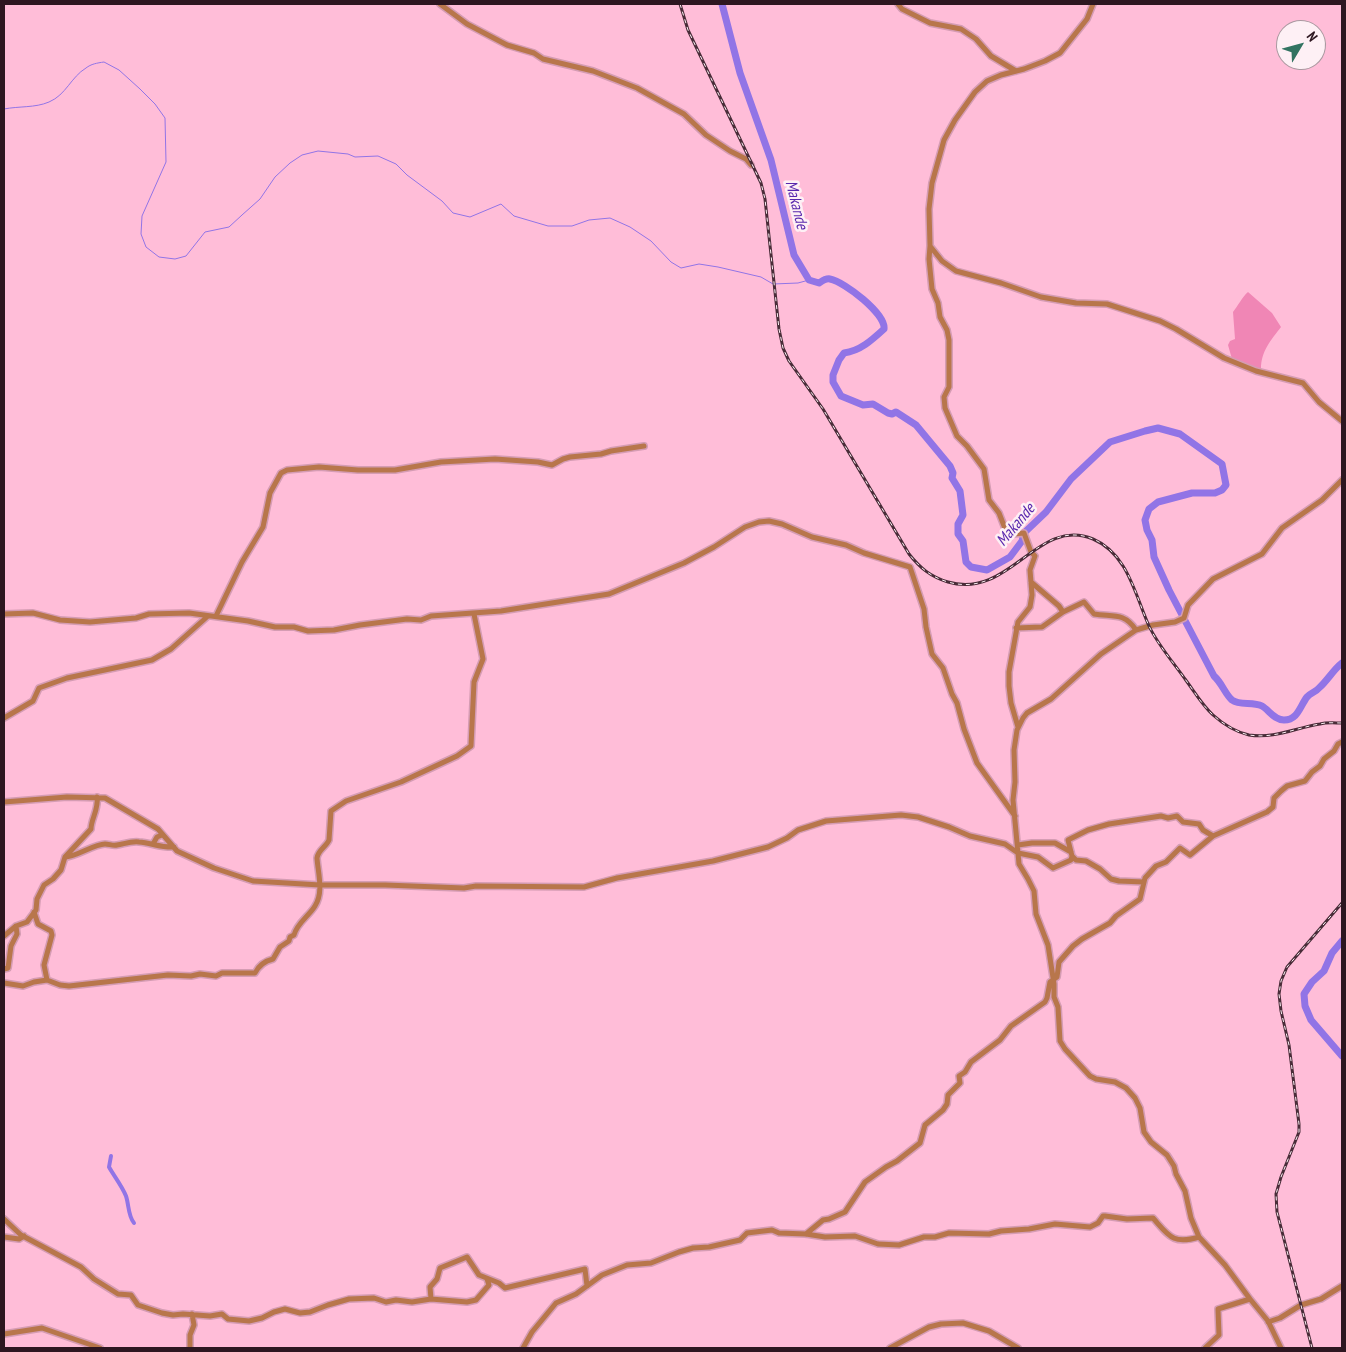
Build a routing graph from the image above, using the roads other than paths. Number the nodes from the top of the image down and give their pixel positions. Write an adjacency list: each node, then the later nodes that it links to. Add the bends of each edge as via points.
1 (440, 4): 5 (street, via 464,22 507,45 543,59 593,71 636,88 684,114 711,138)
2 (898, 4): 4 (street, via 930,23 961,29 976,39 991,56)
3 (1093, 4): 4 (street, via 1087,19 1060,53)
4 (1016, 71): 6 (street, via 994,78 978,88 950,128 931,188)
5 (751, 165)
6 (930, 246): 7 (street, via 948,266 964,273 1041,297 1107,304 1160,321 1224,358 1304,384); 11 (street, via 932,289 949,340 949,387 944,400 947,414 957,436 984,469 988,497 1006,531 1024,533 1035,555 1030,570)
7 (1342, 421)
8 (644, 446): 16 (street, via 570,457 552,465 495,459 441,462 395,470 319,467 287,470 280,473 270,492 263,526)
9 (1342, 480): 10 (street)
10 (1340, 488): 18 (street, via 1282,528 1260,555 1213,579 1188,605 1184,618)
11 (1031, 582): 12 (street); 17 (street, via 1030,607)
12 (1063, 612): 17 (street, via 1042,627); 18 (street, via 1084,602 1094,614 1124,618)
13 (4, 614): 15 (street, via 33,613 60,620 90,622 130,619 155,613)
14 (474, 614): 16 (street, via 308,631); 24 (street, via 609,594 684,563 742,529 769,521 908,566 924,609 933,656 944,670 977,763); 34 (street, via 483,659 474,682 471,746 457,756 395,784 346,801 331,811 329,840 317,858)
15 (208, 616): 16 (street); 19 (street, via 171,649 152,660 67,678 38,688 33,701)
16 (216, 616)
17 (1016, 628): 20 (street, via 1008,686)
18 (1136, 630): 20 (street, via 1104,652 1051,699 1027,713)
19 (4, 718)
20 (1018, 727): 24 (street, via 1014,750)
21 (1342, 742): 26 (street, via 1305,781 1281,791 1267,812)
22 (96, 798): 23 (street); 25 (street, via 105,798); 32 (street, via 91,829)
23 (4, 802)
24 (1015, 816): 28 (street)
25 (162, 834): 27 (street); 29 (street)
26 (1212, 836): 31 (street, via 1198,823 1182,822 1177,816 1161,816 1088,830 1067,841); 33 (street, via 1190,855 1179,849 1166,862 1156,866)
27 (153, 844): 29 (street); 32 (street, via 104,844)
28 (1018, 845): 30 (street); 31 (street, via 1055,843)
29 (174, 848): 34 (street, via 214,868 253,881)
30 (1018, 853): 31 (street, via 1038,858 1053,868 1070,862); 34 (street, via 1005,844 970,836 918,817 878,816 826,821 798,830 768,847 584,887); 40 (street, via 1019,864 1034,892 1036,914 1048,945)
31 (1071, 854): 33 (street, via 1076,860 1086,861 1100,869 1111,879)
32 (65, 857): 35 (street, via 62,870 40,892)
33 (1144, 882): 40 (street, via 1140,899 1074,946 1059,962 1057,977)
34 (320, 885): 39 (street, via 314,908 294,935 280,947 276,957 258,966 255,973 222,973 216,976 168,974 69,986)
35 (34, 912): 36 (street, via 26,922); 39 (street, via 38,924 51,931 52,936 44,965)
36 (16, 926): 37 (street); 38 (street, via 8,968)
37 (4, 936)
38 (4, 969)
39 (47, 980): 41 (street, via 23,986)
40 (1053, 980): 43 (street, via 1045,1002 1011,1026 1000,1040 959,1075 960,1083 950,1091 943,1110 926,1125 920,1143 870,1178 845,1212 823,1220); 46 (street, via 1058,1006 1058,1036 1062,1046 1090,1076 1115,1082 1135,1098 1144,1132 1175,1167)
41 (4, 983)
42 (4, 1220): 44 (street)
43 (806, 1234): 46 (street, via 857,1237 878,1244 900,1245 947,1233 989,1234 1055,1224 1090,1227 1105,1216 1153,1218 1171,1238 1186,1241); 48 (street, via 771,1230 748,1233 740,1240 679,1252 651,1263 626,1265 602,1275)
44 (24, 1236): 45 (street, via 19,1239); 52 (street, via 81,1268 118,1294 131,1296 138,1305 174,1315)
45 (4, 1237)
46 (1199, 1238): 51 (street, via 1225,1265)
47 (487, 1279): 48 (street, via 505,1288 585,1269); 50 (street, via 487,1289 476,1300); 50 (street, via 479,1275 467,1257 440,1268 430,1287)
48 (587, 1286): 57 (street, via 556,1303)
49 (1342, 1286): 53 (street, via 1321,1299 1300,1305)
50 (432, 1300): 52 (street, via 386,1302 374,1298 349,1299 310,1312 285,1309 249,1321 222,1314)
51 (1250, 1300): 53 (street); 60 (street, via 1218,1309 1219,1334)
52 (192, 1314): 56 (street, via 194,1325)
53 (1268, 1322): 61 (street)
54 (4, 1333): 55 (street, via 42,1328)
55 (100, 1348)
56 (190, 1348)
57 (523, 1348)
58 (890, 1348): 59 (street, via 929,1327 963,1323 989,1331)
59 (1018, 1348)
60 (1206, 1348)
61 (1281, 1348)

